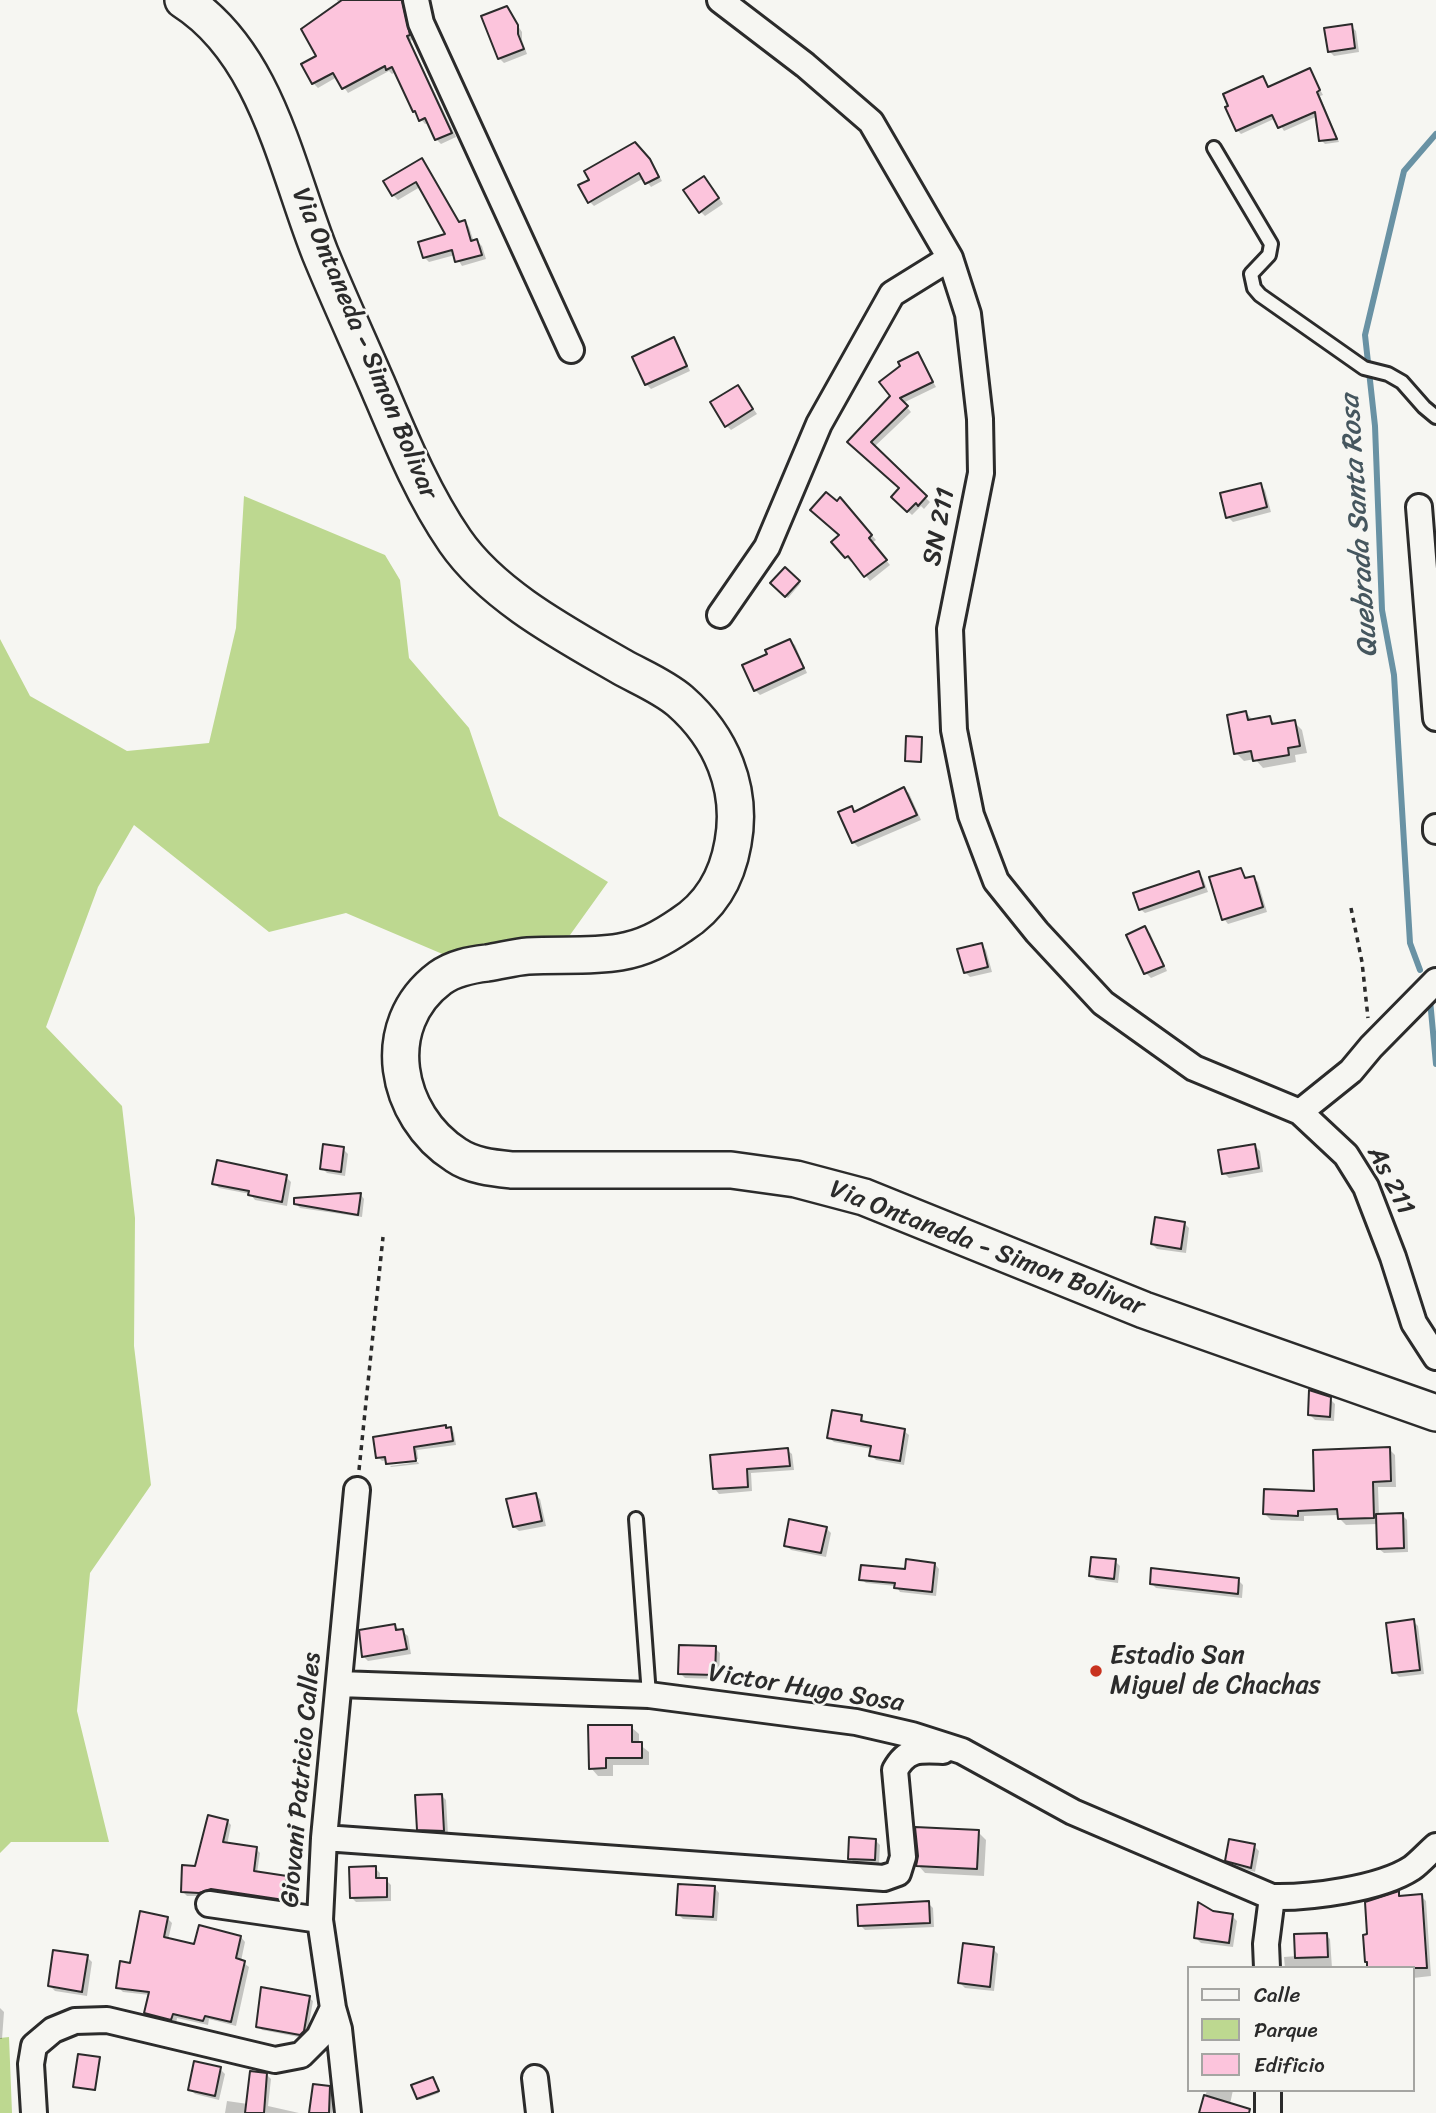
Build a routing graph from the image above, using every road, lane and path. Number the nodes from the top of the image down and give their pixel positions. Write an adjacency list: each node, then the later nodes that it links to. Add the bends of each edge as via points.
1 (183, 0): 18 (street, Via Ontaneda - Simon Bolivar, via 230,42 255,83 320,252 404,447 457,544 505,591 560,631 678,699 709,733 731,776 736,805 733,844 722,881 687,922 651,944 618,953 526,956 465,965 424,992 401,1034 401,1052 406,1093 425,1127 460,1158 485,1167 731,1170 796,1179 864,1197 1144,1310)
2 (416, 0): 6 (street, via 421,23)
3 (720, 0): 5 (street, SN 211, via 871,122)
4 (1214, 148): 7 (lane, via 1271,244 1269,255 1251,274 1254,288 1364,368 1402,382)
5 (950, 258): 9 (street, via 892,294 819,424 767,547); 14 (street, SN 211, via 968,314 979,419 981,473 950,629 954,730 971,815 996,881 1037,932 1103,1003)
6 (571, 351)
7 (1436, 416)
8 (1419, 507): 10 (street)
9 (720, 615)
10 (1436, 718)
11 (1351, 908): 13 (path)
12 (1436, 981): 15 (street, via 1351,1071)
13 (1369, 1027)
14 (1194, 1068): 15 (street, As 211)
15 (1300, 1112): 17 (street, As 211, via 1346,1155 1366,1187 1414,1323)
16 (383, 1237): 19 (path)
17 (1436, 1357)
18 (1436, 1412)
19 (357, 1490): 21 (street, Giovani Patricio Calles)
20 (636, 1519): 22 (lane)
21 (339, 1684): 22 (street, Victor Hugo Sosa); 24 (street, Giovani Patricio Calles)
22 (649, 1695): 23 (street, Victor Hugo Sosa, via 856,1722)
23 (962, 1751): 24 (street, via 915,1751 901,1759 895,1770 903,1857 898,1873 884,1878); 26 (street, Victor Hugo Sosa, via 1073,1812)
24 (324, 1838): 28 (street, Giovani Patricio Calles)
25 (1436, 1846): 26 (street, via 1411,1868 1380,1881 1313,1895)
26 (1272, 1897): 29 (street)
27 (209, 1904): 28 (street)
28 (320, 1920): 30 (street, Giovani Patricio Calles)
29 (1267, 1966)
30 (333, 2008): 33 (street, via 319,2036 301,2055 275,2060 107,2020 75,2021 53,2030 34,2046); 34 (street, Giovani Patricio Calles)
31 (535, 2078): 35 (street)
32 (1268, 2092): 36 (street)
33 (34, 2113)
34 (348, 2113)
35 (539, 2113)
36 (1268, 2113)

